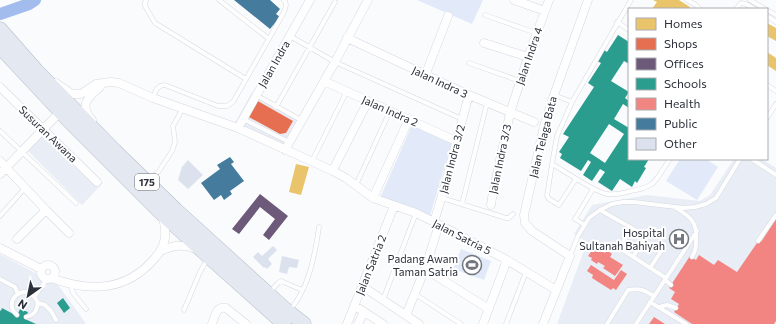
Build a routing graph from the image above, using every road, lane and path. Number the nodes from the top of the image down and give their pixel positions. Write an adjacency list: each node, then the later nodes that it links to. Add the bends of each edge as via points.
1 (146, 0): 35 (lane, via 145,6 155,23)
2 (219, 0): 26 (lane)
3 (284, 0): 26 (lane, via 286,7)
4 (310, 0): 24 (street, Jalan Indra)
5 (368, 0): 25 (street)
6 (514, 0): 17 (street)
7 (549, 0): 17 (street, Jalan Indra 4)
8 (588, 0): 42 (street, Jalan Telaga Bata)
9 (631, 0): 20 (lane)
10 (687, 0): 13 (lane)
11 (750, 0): 16 (lane)
12 (335, 2): 29 (lane)
13 (699, 8)
14 (737, 8): 15 (lane, via 741,3)
15 (753, 8)
16 (763, 8)
17 (544, 12): 23 (street, Jalan Indra 4)
18 (485, 15): 23 (lane)
19 (448, 16): 34 (street)
20 (617, 22): 22 (lane); 46 (lane)
21 (0, 29): 33 (highway, 175)
22 (628, 29)
23 (536, 33): 30 (street, Jalan Indra 4)
24 (289, 36): 29 (lane); 41 (street, Jalan Indra)
25 (347, 38): 31 (street); 34 (street, Jalan Indra 3)
26 (269, 39): 35 (lane)
27 (484, 43): 30 (street)
28 (0, 47): 52 (highway, 175)
29 (309, 47): 31 (lane); 49 (lane)
30 (528, 56): 37 (street, Jalan Indra 4)
31 (335, 62): 36 (street); 57 (lane)
32 (469, 63): 37 (lane)
33 (36, 70): 38 (street, via 72,94 81,94 88,86); 67 (highway, 175)
34 (425, 76): 43 (street, Jalan Indra 3)
35 (246, 79): 44 (lane, via 233,102 227,106 218,106 166,85 160,86)
36 (324, 81): 40 (street, Jalan Indra 2); 58 (street)
37 (520, 81): 53 (street, Jalan Indra 4)
38 (105, 82): 44 (street, Jalan Satria 5, via 119,83); 67 (street, via 92,94 85,106 87,113 104,133)
39 (0, 87): 61 (street, Susuran Awana)
40 (347, 91): 45 (street, Jalan Indra 2); 71 (lane)
41 (256, 95): 49 (lane); 55 (street, Jalan Indra)
42 (554, 95): 46 (lane); 107 (street, Jalan Telaga Bata, via 544,126 524,215 532,230)
43 (468, 96): 47 (street, Jalan Indra 3); 57 (street, Jalan Indra 3/2)
44 (153, 98): 50 (street, Jalan Satria 5)
45 (368, 101): 51 (street, Jalan Indra 2); 73 (street)
46 (572, 102): 72 (lane, via 556,136)
47 (487, 103): 53 (street, Jalan Indra 3); 85 (lane)
48 (776, 104): 54 (lane)
49 (276, 106): 58 (lane)
50 (183, 108): 60 (street, Jalan Satria 5); 78 (lane, via 173,126 175,142 172,151 159,171)
51 (390, 111): 56 (street, Jalan Indra 2); 79 (lane)
52 (60, 112): 61 (street); 90 (highway, 175)
53 (510, 113): 59 (street, Jalan Indra 3); 88 (street, Jalan Indra 3/3)
54 (768, 116)
55 (243, 119): 60 (street, Jalan Indra); 64 (lane)
56 (409, 119): 63 (street, Jalan Indra 2); 82 (street)
57 (462, 119): 63 (street, Jalan Indra 3/2)
58 (301, 120): 64 (street)
59 (534, 122)
60 (238, 128): 65 (street, Jalan Satria 5)
61 (43, 129): 66 (street); 77 (street, Susuran Awana)
62 (0, 131): 66 (lane)
63 (456, 140): 83 (street, Jalan Indra 3/2)
64 (289, 142): 65 (street)
65 (285, 150): 71 (street, Jalan Satria 5)
66 (21, 151): 74 (street); 84 (lane)
67 (114, 151): 78 (highway, 175)
68 (669, 160): 81 (lane, via 655,181 642,189 606,194)
69 (739, 160): 87 (lane, via 716,198 695,207)
70 (754, 160): 75 (lane)
71 (312, 162): 79 (street, Jalan Satria 5, via 333,171)
72 (552, 164): 76 (lane); 76 (lane, via 547,196 549,199 559,205)
73 (335, 166)
74 (2, 168): 80 (street)
75 (776, 175)
76 (576, 179): 81 (lane)
77 (97, 182)
78 (147, 183): 127 (highway, 175)
79 (356, 186): 82 (street, Jalan Satria 5)
80 (25, 188): 89 (street); 95 (lane)
81 (593, 189): 97 (lane, via 575,219)
82 (373, 198): 86 (street, Jalan Satria 5)
83 (442, 198): 85 (lane); 96 (street, Jalan Indra 3/2)
84 (76, 203)
85 (462, 204): 88 (lane)
86 (394, 206): 92 (street, Jalan Satria 5); 123 (street, Jalan Satria 2)
87 (674, 206): 91 (lane, via 623,202); 100 (lane, via 695,223)
88 (489, 209): 93 (lane, via 506,218)
89 (46, 210): 101 (street); 102 (street)
90 (158, 210): 106 (street, via 165,230); 108 (highway, 175)
91 (600, 210): 97 (lane, via 589,218); 99 (lane)
92 (416, 213): 96 (street, Jalan Satria 5); 131 (lane)
93 (513, 214)
94 (776, 215): 103 (lane)
95 (0, 216)
96 (436, 224): 111 (street, Jalan Satria 5); 115 (street, Jalan Indra 3/2, via 436,234)
97 (585, 225): 107 (lane)
98 (318, 227): 124 (lane, via 313,259)
99 (632, 228): 109 (lane, via 621,245 624,251); 109 (lane, via 645,237)
100 (697, 231): 110 (lane, via 696,251); 119 (lane)
101 (69, 233)
102 (17, 239)
103 (758, 242)
104 (0, 248): 113 (street)
105 (662, 250): 112 (lane)
106 (161, 251): 108 (street, via 177,246 189,246); 122 (street, via 147,267 126,281 110,286)
107 (570, 256): 125 (street)
108 (209, 257): 139 (lane); 144 (highway, 175)
109 (633, 257): 112 (lane)
110 (692, 257)
111 (507, 260): 116 (street, Jalan Satria 5); 138 (street)
112 (650, 268): 119 (lane)
113 (41, 269): 114 (street, via 44,265); 117 (street, via 42,276)
114 (55, 269): 117 (street, via 55,274); 122 (street)
115 (425, 269): 128 (street, Jalan Indra 3/2); 138 (street)
116 (526, 272): 125 (street, Jalan Satria 5); 155 (lane)
117 (49, 278): 120 (street); 129 (lane)
118 (0, 279): 126 (lane, via 15,287)
119 (665, 279): 121 (lane); 130 (lane)
120 (70, 284): 122 (street); 137 (lane, via 73,293)
121 (671, 285)
122 (80, 286)
123 (362, 286): 131 (street); 134 (street, Jalan Satria 2)
124 (302, 290): 127 (lane, via 281,281); 144 (lane)
125 (556, 290): 156 (street)
126 (18, 294): 129 (lane, via 28,292); 141 (lane, via 13,299 12,306)
127 (269, 294): 144 (highway, 175)
128 (414, 294): 142 (street, Jalan Indra 3/2); 153 (lane)
129 (34, 296): 133 (lane)
130 (654, 296): 132 (lane); 157 (lane, via 636,288 628,290)
131 (384, 300): 142 (street)
132 (650, 302): 135 (lane); 158 (lane)
133 (38, 303): 143 (lane, via 34,313); 145 (lane, via 45,305)
134 (355, 306): 140 (street); 149 (street, Jalan Satria 2)
135 (659, 307): 136 (lane, via 667,305); 159 (lane)
136 (676, 308)
137 (86, 309)
138 (489, 309): 154 (street)
139 (184, 310)
140 (364, 312): 150 (street); 151 (street)
141 (17, 315)
142 (406, 315): 152 (street)
143 (26, 317)
144 (286, 318): 148 (highway, 175)
145 (56, 320)
146 (212, 324): 147 (street, via 217,311 223,307)
147 (246, 324)
148 (304, 324)
149 (347, 324)
150 (358, 324)
151 (383, 324)
152 (419, 324)
153 (461, 324)
154 (483, 324)
155 (506, 324)
156 (544, 324)
157 (607, 324)
158 (636, 324)
159 (688, 324)

